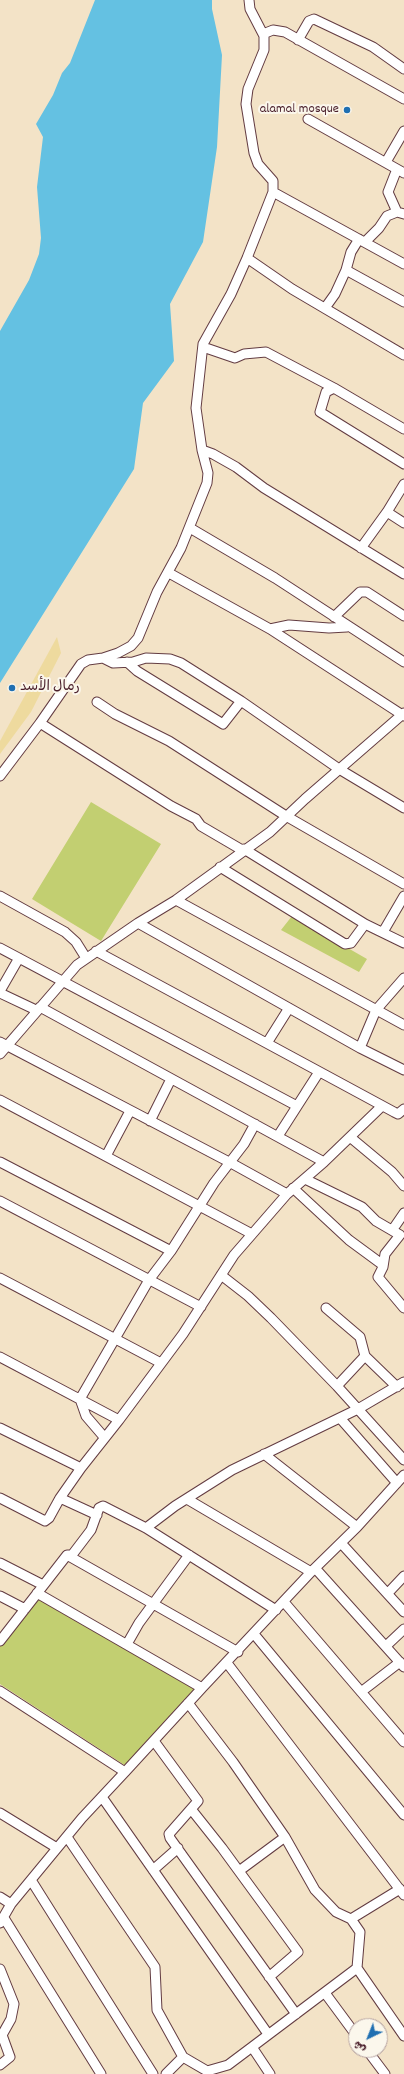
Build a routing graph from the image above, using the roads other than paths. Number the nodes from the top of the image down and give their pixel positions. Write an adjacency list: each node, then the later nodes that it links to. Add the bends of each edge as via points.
1 (248, 0): 2 (street)
2 (263, 34): 3 (street, via 273,30 285,32); 10 (street, via 264,50 248,89 246,104 254,153 258,164 272,181)
3 (298, 40): 4 (street, via 309,21 314,19 373,47); 5 (street)
4 (404, 69)
5 (404, 99)
6 (308, 119): 8 (street)
7 (404, 131): 8 (street)
8 (386, 162): 9 (street)
9 (400, 171): 11 (street, via 388,192)
10 (273, 192): 12 (street); 13 (street)
11 (400, 213): 12 (street, via 387,216 379,228)
12 (362, 240): 14 (street); 15 (street, via 351,252)
13 (247, 258): 17 (street); 18 (street)
14 (404, 264)
15 (346, 270): 16 (street); 17 (street)
16 (404, 302)
17 (325, 308): 19 (street)
18 (202, 348): 20 (street, via 235,358 244,354 266,352); 22 (street, via 196,408)
19 (404, 355)
20 (334, 388): 21 (street); 23 (street, via 326,392 320,412)
21 (404, 429)
22 (202, 450): 27 (street, via 208,473 207,483); 28 (street, via 236,467 264,488)
23 (404, 464)
24 (404, 484): 25 (street)
25 (387, 512): 26 (street); 28 (street)
26 (404, 523)
27 (190, 528): 29 (street); 32 (street, via 275,578)
28 (361, 548): 30 (street)
29 (169, 572): 34 (street); 35 (street, via 157,592 138,638 131,646)
30 (404, 574)
31 (404, 616): 32 (street, via 367,592 360,592)
32 (334, 617): 33 (street)
33 (347, 627): 34 (street, via 289,626); 37 (street)
34 (270, 629): 40 (street)
35 (103, 658): 36 (street, via 113,663); 41 (street, via 88,660 81,664)
36 (127, 662): 38 (street, via 146,658 170,659); 38 (street, via 137,672 223,724)
37 (404, 662)
38 (241, 701): 42 (street)
39 (97, 702): 45 (street, via 169,741)
40 (403, 714): 42 (street)
41 (40, 723): 43 (street); 46 (street)
42 (339, 768): 44 (street); 45 (street)
43 (0, 776)
44 (404, 808)
45 (286, 816): 46 (street, via 270,832); 48 (street)
46 (243, 850): 47 (street); 53 (street)
47 (220, 867): 51 (street); 53 (street, via 345,944 351,943)
48 (404, 884)
49 (0, 896): 59 (street, via 65,932 76,942)
50 (404, 896): 54 (street)
51 (176, 900): 52 (street); 65 (street)
52 (138, 923): 57 (street); 64 (street)
53 (365, 924): 54 (street)
54 (383, 932): 55 (street)
55 (403, 940)
56 (0, 948): 58 (street)
57 (96, 951): 59 (street); 67 (street)
58 (19, 958): 61 (street); 62 (street)
59 (86, 958): 61 (street)
60 (404, 978): 65 (street)
61 (63, 980): 63 (street); 75 (street)
62 (0, 992): 63 (street)
63 (38, 1008): 68 (street); 73 (street)
64 (289, 1008): 67 (street); 69 (street)
65 (376, 1010): 66 (street); 69 (street)
66 (404, 1025)
67 (267, 1043): 72 (street)
68 (3, 1044): 70 (street); 78 (street)
69 (360, 1048): 71 (street)
70 (0, 1054)
71 (404, 1070)
72 (319, 1072): 75 (street); 76 (street)
73 (171, 1079): 79 (street); 80 (street)
74 (0, 1100): 83 (street)
75 (297, 1106): 81 (street)
76 (382, 1106): 77 (street, via 398,1114); 82 (street)
77 (404, 1109)
78 (130, 1111): 79 (street); 83 (street)
79 (150, 1121): 86 (street)
80 (255, 1124): 81 (street); 86 (street)
81 (278, 1136): 85 (street)
82 (350, 1137): 85 (street); 88 (street, via 392,1172)
83 (106, 1156): 91 (street)
84 (0, 1162): 95 (street)
85 (324, 1162): 87 (street)
86 (231, 1163): 89 (street); 91 (street, via 214,1183)
87 (305, 1179): 89 (street); 94 (street, via 362,1207 376,1221)
88 (404, 1186)
89 (290, 1191): 93 (street); 96 (street, via 349,1240)
90 (0, 1201): 99 (street)
91 (200, 1206): 93 (street); 95 (street)
92 (404, 1213): 94 (street)
93 (252, 1234): 97 (street)
94 (399, 1235): 96 (street, via 385,1254)
95 (171, 1251): 99 (street)
96 (384, 1265): 102 (street, via 378,1276)
97 (221, 1275): 100 (street); 108 (street, via 248,1296)
98 (0, 1278): 103 (street)
99 (149, 1280): 100 (street); 103 (street)
100 (200, 1307): 106 (street)
101 (326, 1308): 104 (street, via 360,1337)
102 (404, 1308)
103 (114, 1339): 106 (street); 109 (street)
104 (365, 1356): 107 (street); 108 (street)
105 (0, 1357): 109 (street)
106 (161, 1363): 112 (street)
107 (401, 1384): 110 (street)
108 (337, 1386): 110 (street)
109 (80, 1399): 112 (street); 114 (street, via 86,1416)
110 (358, 1409): 111 (street); 116 (street)
111 (340, 1418): 115 (street); 119 (street)
112 (119, 1420): 114 (street)
113 (0, 1428): 117 (street)
114 (104, 1437): 117 (street)
115 (264, 1454): 122 (street, via 232,1470); 124 (street)
116 (404, 1460)
117 (80, 1468): 121 (street)
118 (404, 1475): 119 (street)
119 (397, 1483): 124 (street)
120 (0, 1498): 121 (street, via 45,1521)
121 (60, 1498): 123 (street)
122 (187, 1499): 125 (street); 130 (street)
123 (97, 1516): 125 (street, via 99,1508 103,1506); 127 (street, via 88,1535 72,1555)
124 (357, 1527): 126 (street)
125 (146, 1528): 128 (street)
126 (341, 1543): 130 (street); 134 (street)
127 (67, 1555): 132 (street); 137 (street)
128 (189, 1555): 137 (street); 139 (street)
129 (0, 1563): 132 (street)
130 (313, 1570): 136 (street); 145 (street)
131 (404, 1576): 134 (street)
132 (43, 1585): 133 (street)
133 (37, 1593): 138 (street); 144 (street)
134 (388, 1593): 140 (street)
135 (0, 1596): 138 (street)
136 (284, 1602): 139 (street); 151 (street)
137 (153, 1604): 144 (street); 146 (street)
138 (24, 1609): 143 (street)
139 (276, 1610): 142 (street)
140 (404, 1612)
141 (404, 1629): 145 (street)
142 (254, 1634): 146 (street); 159 (street)
143 (0, 1641)
144 (127, 1644): 149 (street)
145 (386, 1646): 148 (street)
146 (238, 1652): 147 (street)
147 (227, 1663): 149 (street); 167 (street)
148 (402, 1664): 151 (street)
149 (202, 1688): 152 (street)
150 (0, 1690): 155 (street)
151 (361, 1692): 154 (street)
152 (188, 1703): 153 (street); 161 (street, via 233,1762)
153 (154, 1740): 155 (street); 157 (street, via 198,1798)
154 (404, 1742)
155 (125, 1772): 156 (street)
156 (102, 1796): 160 (street); 164 (street)
157 (191, 1809): 163 (street, via 169,1834); 165 (street)
158 (0, 1813): 162 (street)
159 (404, 1815)
160 (67, 1837): 162 (street); 181 (street, via 151,1960 156,1973 157,2010)
161 (284, 1837): 165 (street); 171 (street, via 315,1890 336,1912)
162 (57, 1848): 166 (street)
163 (178, 1848): 164 (street); 174 (street)
164 (153, 1870): 178 (street)
165 (239, 1870): 174 (street, via 298,1952)
166 (31, 1880): 169 (street); 186 (street)
167 (402, 1892): 171 (street)
168 (0, 1897): 169 (street)
169 (11, 1904): 170 (street)
170 (2, 1920): 185 (street)
171 (351, 1920): 172 (street, via 360,1932)
172 (357, 1968): 175 (street); 179 (street)
173 (0, 1969): 183 (street, via 14,2004 11,2019 2,2034 10,2057)
174 (268, 1978): 176 (street)
175 (325, 1993): 176 (street); 177 (street)
176 (296, 2014): 178 (street)
177 (348, 2024)
178 (268, 2034): 180 (street)
179 (404, 2036)
180 (252, 2047): 184 (street, via 228,2065); 188 (street)
181 (183, 2057): 184 (street); 187 (street)
182 (373, 2058): 189 (street)
183 (0, 2065)
184 (207, 2073)
185 (101, 2074)
186 (153, 2074)
187 (166, 2074)
188 (270, 2074)
189 (385, 2074)

